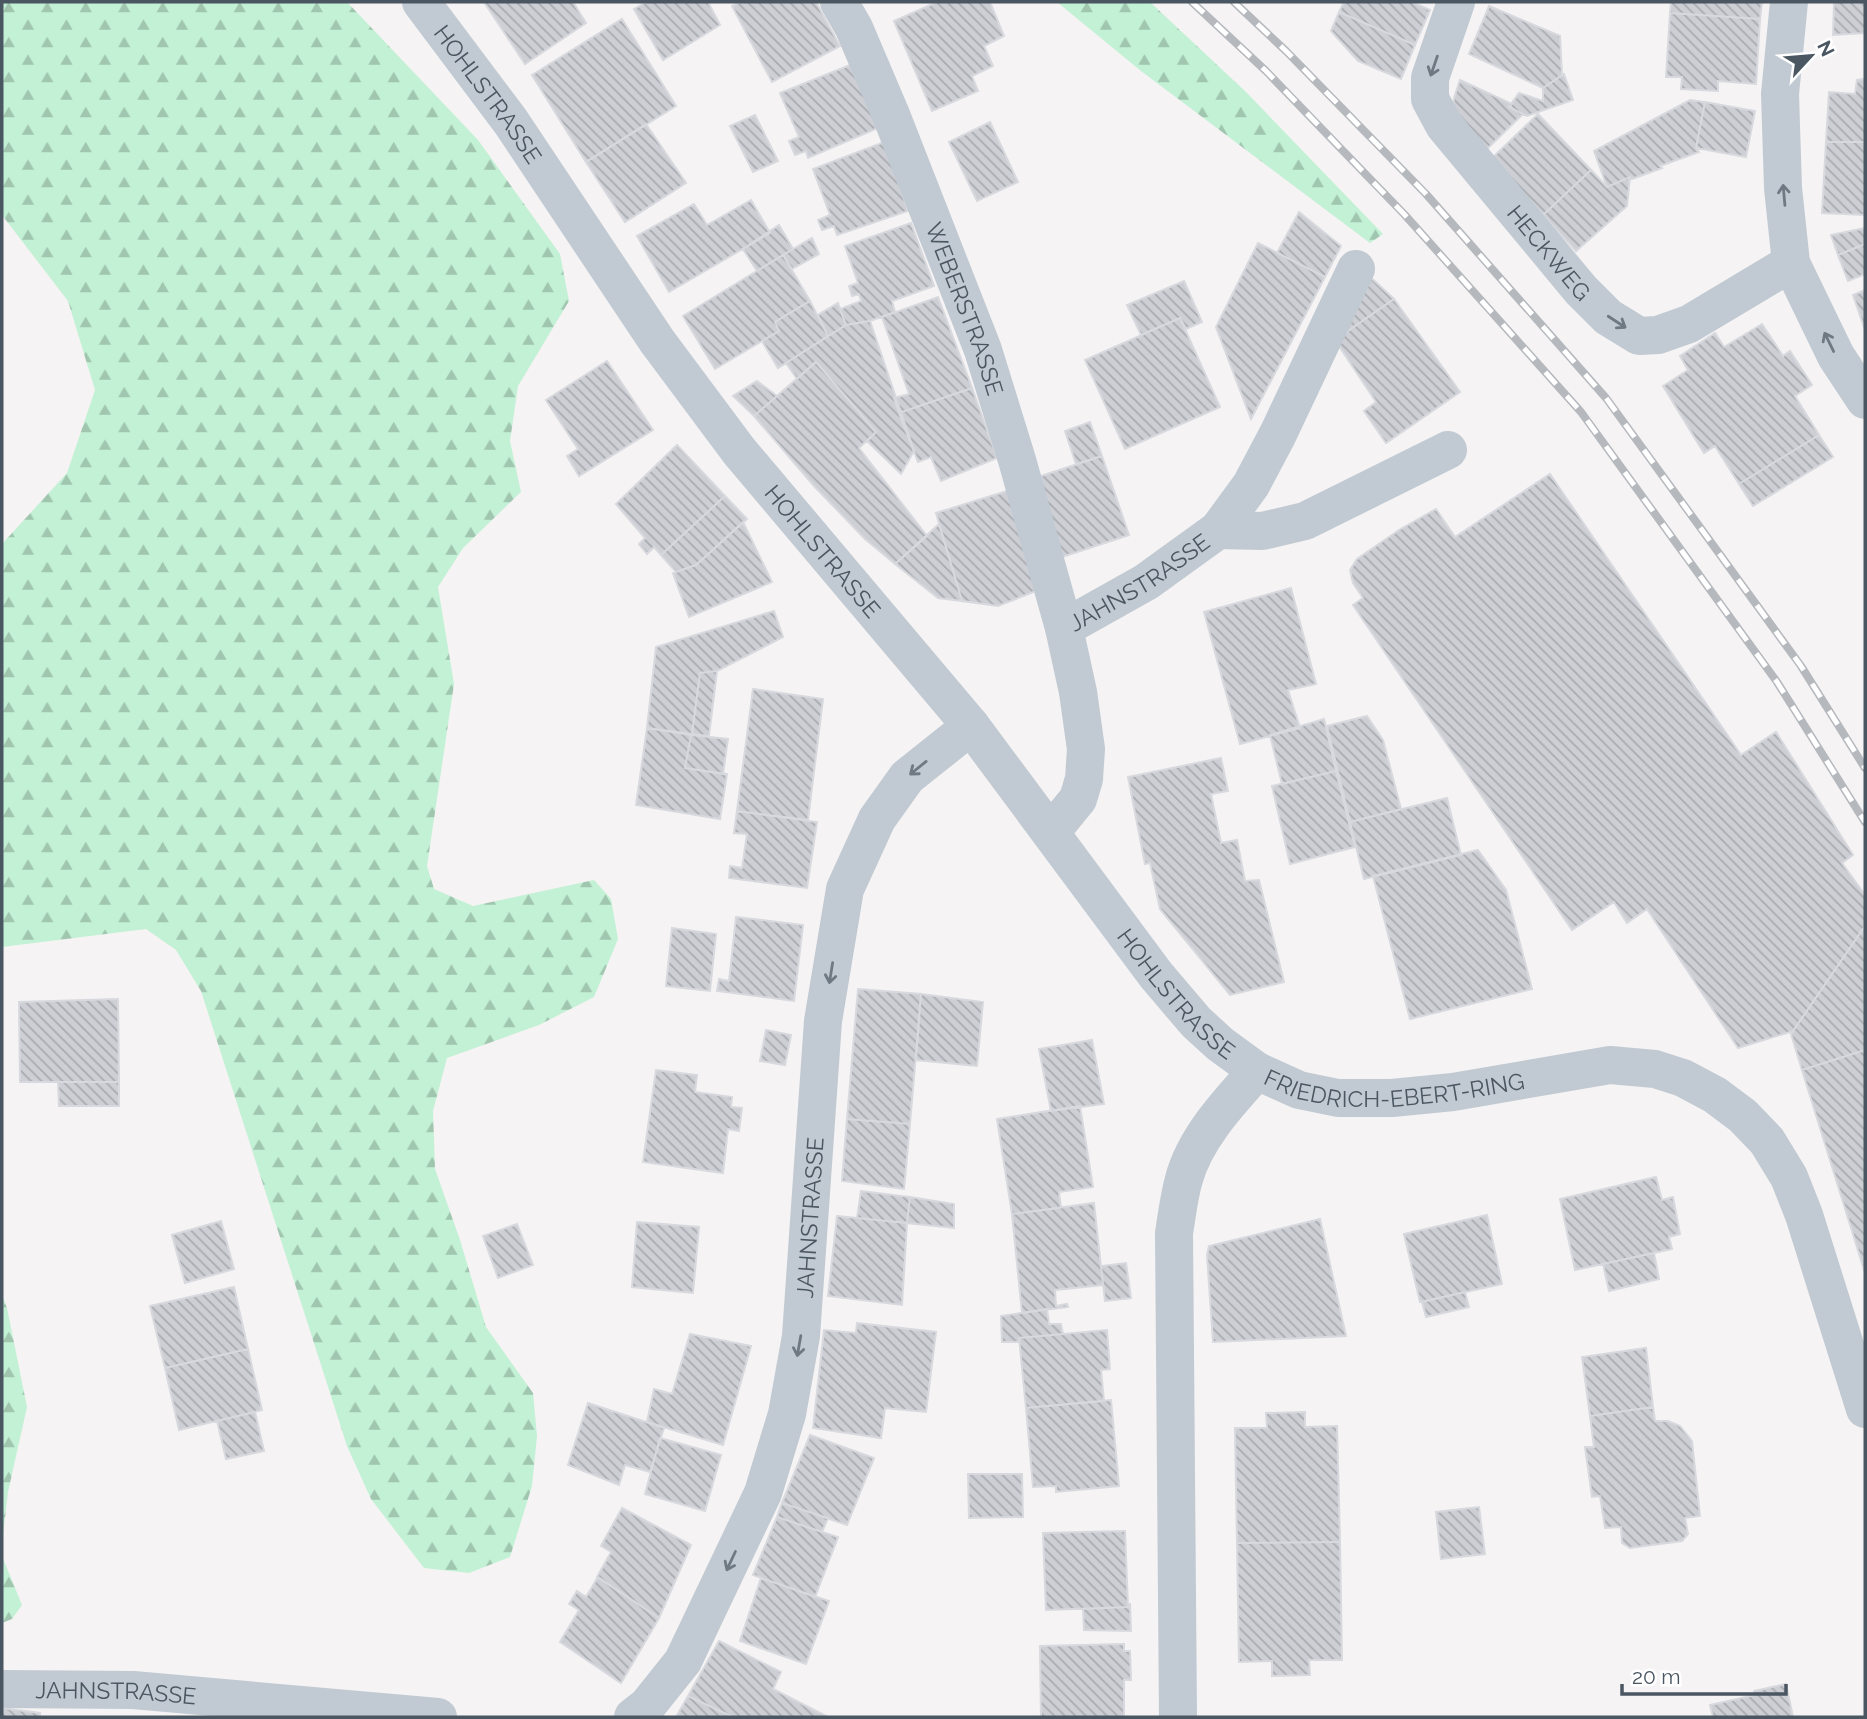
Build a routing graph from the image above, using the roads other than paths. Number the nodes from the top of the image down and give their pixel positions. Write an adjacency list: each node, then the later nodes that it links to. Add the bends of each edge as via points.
1 (421, 2): 11 (street, HOHLSTRASSE, via 511,122 657,341 739,452)
2 (839, 2): 10 (street, WEBERSTRASSE, via 891,115 984,350)
3 (1456, 2): 5 (street, HECKWEG, one-way to 5, via 1430,78 1430,99 1444,125 1608,317 1639,336 1658,335 1689,324)
4 (1790, 2): 5 (street, one-way to 4, via 1780,94)
5 (1790, 263): 7 (street, one-way to 5, via 1836,356)
6 (1356, 269): 9 (street, JAHNSTRASSE, via 1278,434 1251,485)
7 (1865, 400)
8 (1448, 450): 9 (street, JAHNSTRASSE, via 1305,521 1262,531)
9 (1218, 530): 10 (street, JAHNSTRASSE, via 1146,582)
10 (1064, 628): 12 (street, JAHNSTRASSE, via 1086,749 1078,799)
11 (971, 726): 12 (street, HOHLSTRASSE); 17 (street, JAHNSTRASSE, one-way to 17, via 907,777 877,819 845,890 823,1021 802,1336 786,1414 763,1493 683,1661)
12 (1051, 832): 13 (street, HOHLSTRASSE, via 1196,1022)
13 (1258, 1071): 14 (street, FRIEDRICH-EBERT-RING, via 1299,1090 1338,1098 1392,1098 1610,1065 1655,1069 1715,1095 1767,1141 1789,1177); 18 (street, FRIEDRICH-EBERT-RING, via 1205,1135 1184,1177 1174,1233)
14 (1865, 1409)
15 (2, 1689): 16 (street, JAHNSTRASSE, via 133,1690)
16 (438, 1717)
17 (634, 1717)
18 (1178, 1717)

